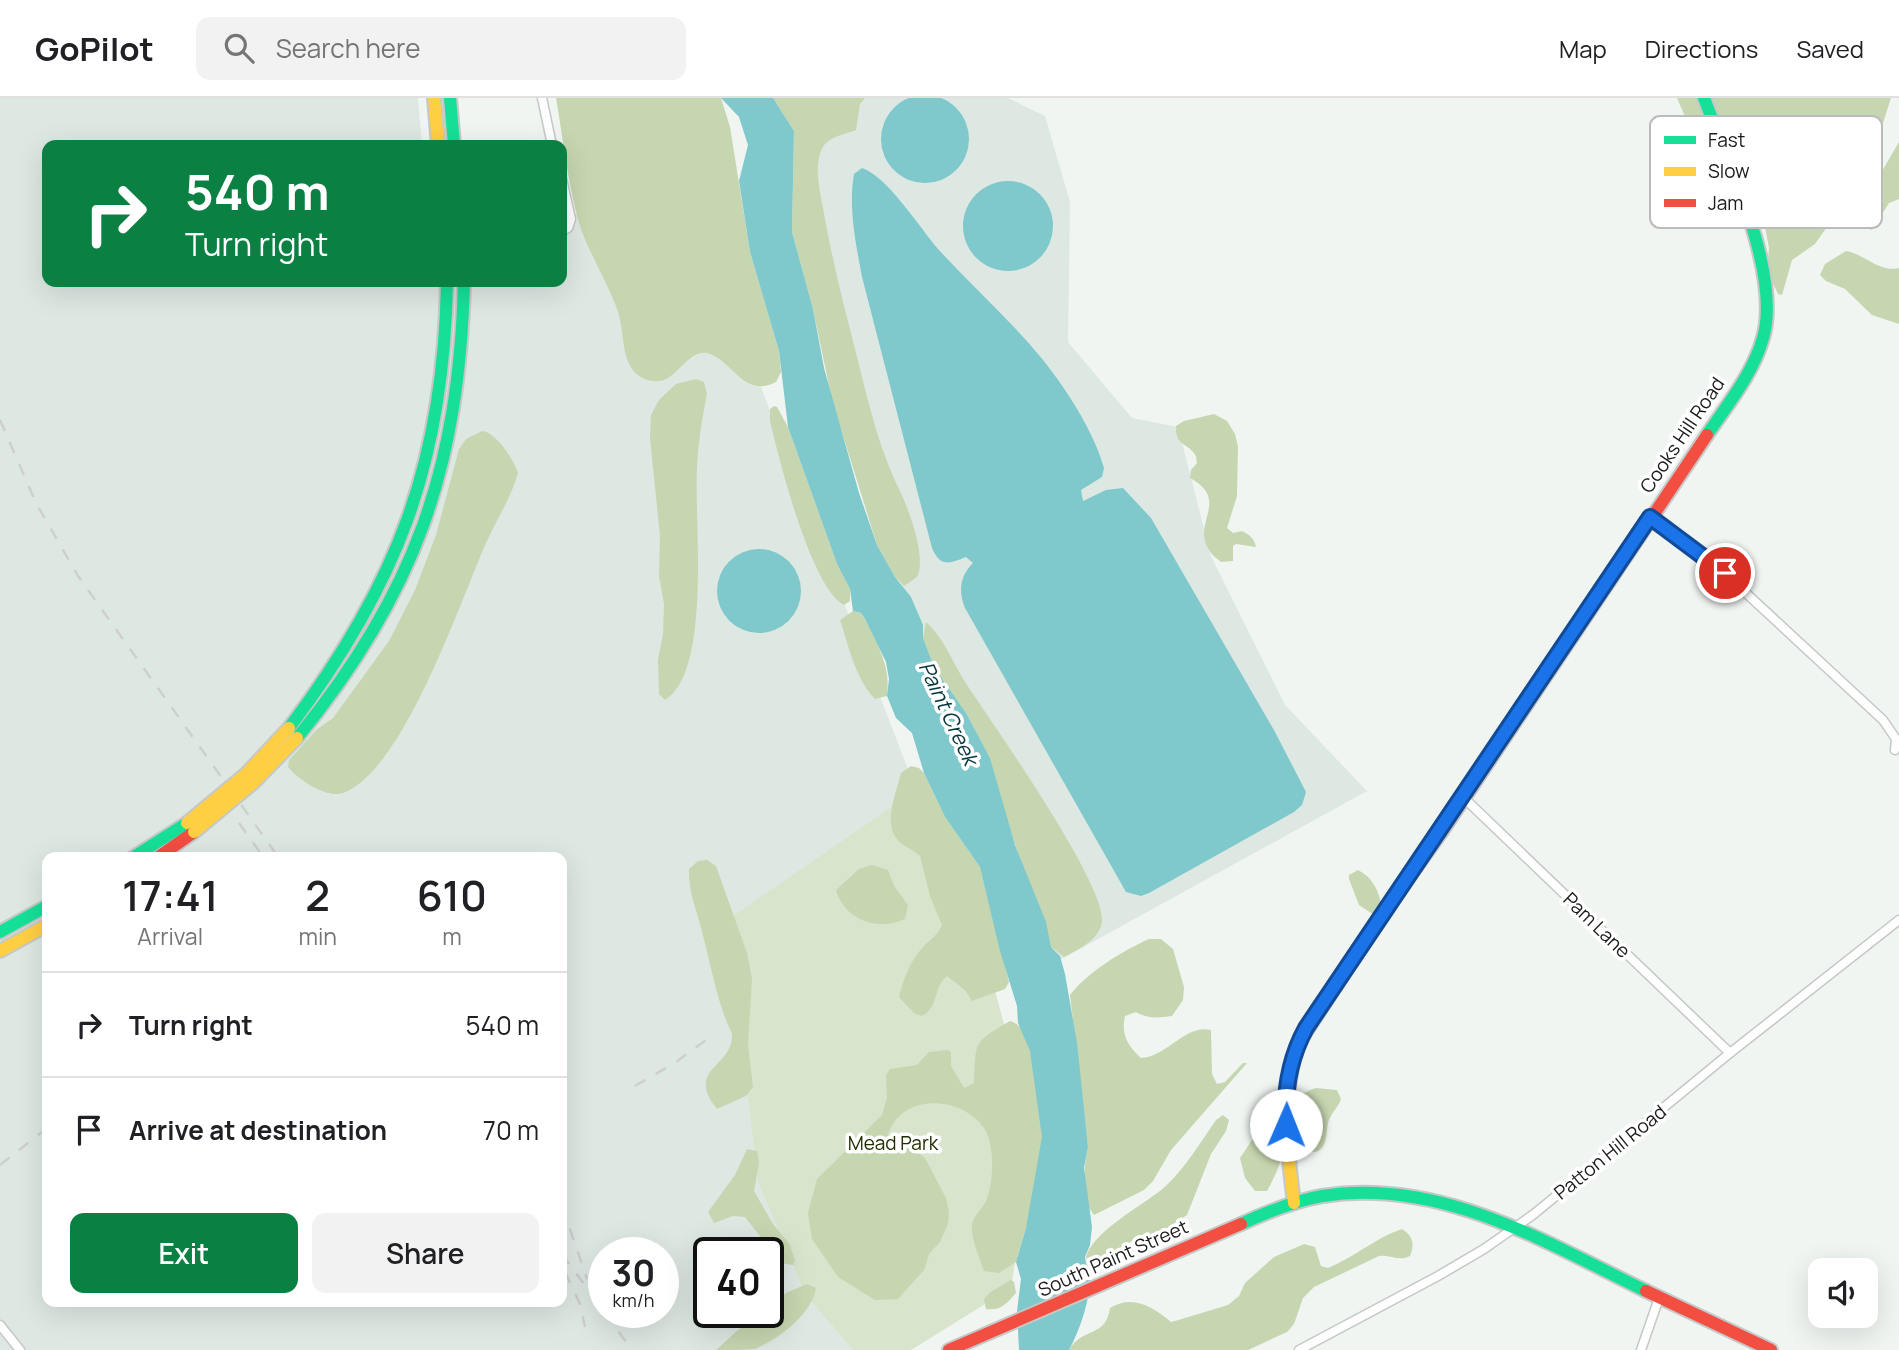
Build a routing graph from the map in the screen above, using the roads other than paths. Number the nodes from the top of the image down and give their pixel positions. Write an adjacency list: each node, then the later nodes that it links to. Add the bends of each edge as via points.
1 (434, 98): 6 (main road)
2 (450, 98): 7 (main road)
3 (542, 98): 8 (street)
4 (1704, 98): 5 (main road, Cooks Hill Road)
5 (1710, 116)
6 (438, 140)
7 (454, 140)
8 (551, 140)
9 (567, 201): 10 (street, via 571,219)
10 (567, 228)
11 (1750, 228): 14 (main road, Cooks Hill Road, via 1766,289 1767,323 1761,346)
12 (447, 287): 15 (main road, via 441,392 416,499 388,574)
13 (464, 287): 15 (main road, via 457,396 428,514 377,629 338,686)
14 (1650, 517): 16 (street, via 1707,557 1883,720 1896,739); 17 (main road, Cooks Hill Road)
15 (293, 733): 18 (main road, bridge)
16 (1895, 750)
17 (1463, 797): 26 (street, Pam Lane); 27 (main road, Cooks Hill Road, via 1371,928 1298,1044 1285,1102)
18 (190, 827): 19 (main road); 20 (main road)
19 (143, 852)
20 (164, 852)
21 (42, 909): 24 (main road)
22 (1899, 920): 26 (street, Patton Hill Road)
23 (42, 928): 25 (main road)
24 (0, 932)
25 (0, 951)
26 (1730, 1053): 28 (street, Patton Hill Road)
27 (1294, 1203): 28 (main road, South Paint Street, via 1356,1193 1420,1196 1487,1215); 32 (main road, South Paint Street)
28 (1512, 1228): 29 (main road, South Paint Street); 33 (street, Patton Hill Road, via 1438,1276)
29 (1659, 1298): 34 (street); 35 (main road, South Paint Street)
30 (0, 1325): 31 (street)
31 (20, 1350)
32 (949, 1350)
33 (1299, 1350)
34 (1641, 1350)
35 (1772, 1350)

